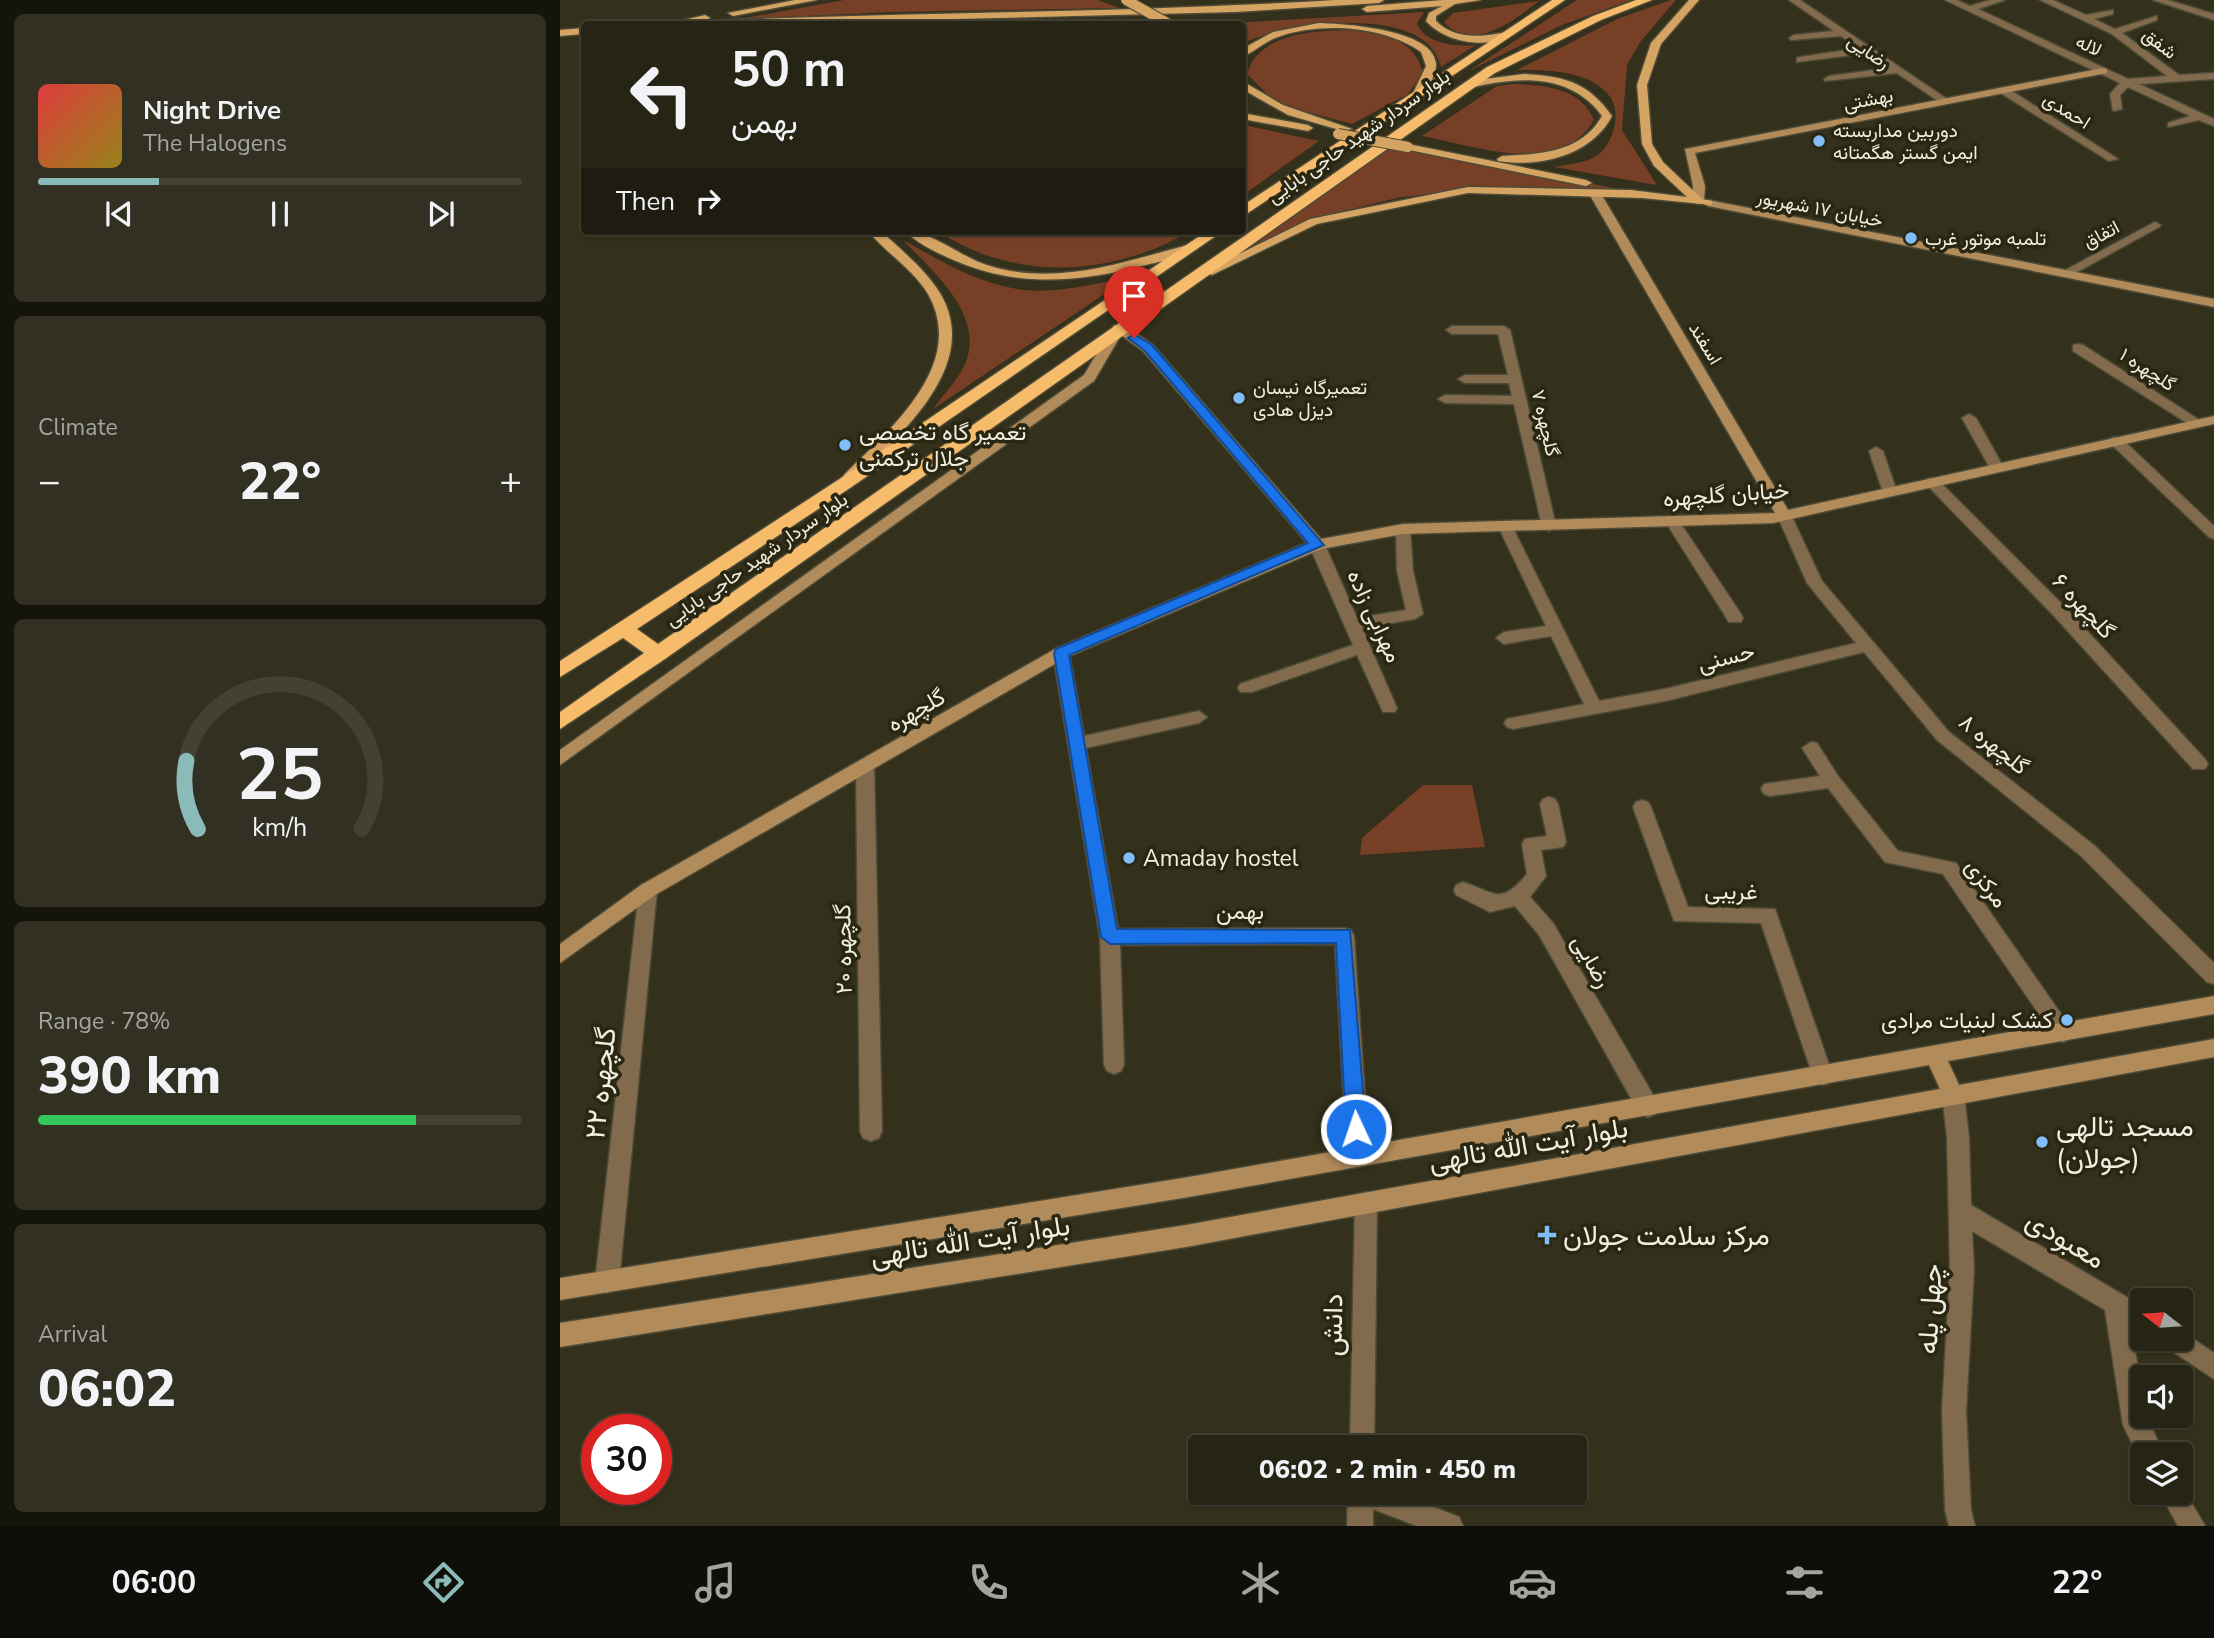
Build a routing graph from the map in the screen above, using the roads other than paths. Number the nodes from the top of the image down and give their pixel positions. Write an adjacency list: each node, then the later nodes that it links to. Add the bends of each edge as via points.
1 (812, 0): 22 (main road)
2 (1126, 0): 25 (main road, bridge)
3 (1376, 0): 23 (main road, via 1234,9)
4 (1476, 0): 14 (main road)
5 (1559, 0): 28 (highway, بلوار سردار شهید حاجی بابایی)
6 (1646, 0): 39 (highway, بلوار سردار شهید حاجی بابایی, via 1538,45)
7 (1694, 0): 58 (main road, via 1656,43 1642,85 1647,144 1658,164)
8 (1794, 0): 27 (street, رضایی)
9 (1950, 0): 17 (street, لاله)
10 (2000, 0): 17 (street)
11 (2045, 0): 16 (street, شفق)
12 (2158, 0): 15 (street)
13 (2077, 1): 16 (street)
14 (1462, 2): 24 (main road, via 1234,17); 28 (main road, via 1438,9 1431,21 1467,38)
15 (2173, 2): 19 (street)
16 (2060, 7): 21 (street, شفق)
17 (1969, 9): 34 (street, لاله)
18 (2110, 12): 21 (street)
19 (2214, 17)
20 (2154, 18): 26 (street)
21 (2086, 19): 26 (street, شفق)
22 (690, 21)
23 (768, 21)
24 (1036, 21)
25 (1164, 21)
26 (2115, 32): 37 (street, شفق)
27 (1843, 33): 29 (street); 31 (street, رضایی)
28 (1506, 35): 43 (highway, بلوار سردار شهید حاجی بابایی)
29 (1794, 38)
30 (1246, 50): 43 (main road, via 1275,34 1310,27 1353,26 1387,33 1418,45 1429,57 1431,74)
31 (1867, 50): 32 (street); 33 (street, رضایی)
32 (1800, 60)
33 (1898, 70): 36 (street); 44 (street, رضایی)
34 (2103, 71): 38 (street, لاله); 42 (main road, بهشتی)
35 (2214, 76): 37 (street)
36 (1829, 79)
37 (2180, 79): 38 (street); 41 (street, شفق)
38 (2127, 82): 45 (street, لاله); 46 (street, via 2115,94)
39 (1466, 86): 54 (main road, via 1502,78 1555,81 1591,94 1606,117 1597,135 1583,145 1531,157); 66 (highway, بلوار سردار شهید حاجی بابایی)
40 (1246, 87): 52 (main road, via 1263,101)
41 (2192, 87)
42 (2003, 90): 44 (main road, بهشتی); 55 (street, احمدی)
43 (1417, 95): 59 (highway, بلوار سردار شهید حاجی بابایی)
44 (1945, 102): 58 (main road, بهشتی, via 1689,151)
45 (2171, 103): 47 (street); 48 (street, لاله)
46 (2117, 109)
47 (2153, 110)
48 (2200, 116): 50 (street, لاله); 51 (street)
49 (1246, 117): 52 (main road)
50 (2214, 122)
51 (2172, 125)
52 (1342, 131): 53 (main road, bridge)
53 (1410, 144): 54 (main road); 57 (main road)
54 (1496, 159): 58 (main road)
55 (2113, 159)
56 (1594, 192): 57 (main road); 66 (main road, via 1468,190 1314,221); 84 (main road, اسفند)
57 (1640, 195): 58 (main road)
58 (1703, 202): 65 (main road, خیابان ۱۷ شهریور)
59 (1246, 210)
60 (2155, 225): 65 (street, اتفاق)
61 (878, 235): 82 (main road, via 934,295 947,324 943,365 914,410)
62 (917, 235): 64 (main road, via 980,267 1021,276 1117,272)
63 (1210, 235): 64 (highway, بلوار سردار شهید حاجی بابایی)
64 (1191, 248): 82 (highway, بلوار سردار شهید حاجی بابایی)
65 (2064, 274): 67 (main road, خیابان ۱۷ شهریور)
66 (1180, 286): 68 (highway, بلوار سردار شهید حاجی بابایی)
67 (2214, 303)
68 (1119, 328): 90 (main road, via 1148,348); 91 (highway, بلوار سردار شهید حاجی بابایی); 96 (main road, via 1089,378)
69 (1452, 330): 72 (street, گلچهره ۷, via 1504,330)
70 (2078, 348): 77 (street, گلچهره ۱)
71 (1465, 379): 72 (street)
72 (1516, 379): 74 (street, گلچهره ۷)
73 (1445, 399): 74 (street)
74 (1521, 400): 87 (street, گلچهره ۷)
75 (1969, 418): 80 (street)
76 (2214, 419): 77 (main road, خیابان گلچهره)
77 (2197, 423): 78 (main road, خیابان گلچهره)
78 (2116, 441): 80 (main road, خیابان گلچهره); 89 (street)
79 (1876, 451): 83 (street)
80 (1997, 468): 81 (main road, خیابان گلچهره)
81 (1931, 482): 83 (main road, خیابان گلچهره); 112 (street, گلچهره ۶, via 2060,612)
82 (844, 484): 94 (highway, بلوار سردار شهید حاجی بابایی)
83 (1890, 492): 84 (main road, خیابان گلچهره)
84 (1784, 515): 85 (main road, خیابان گلچهره); 98 (street, گلچهره ۸, via 1815,583)
85 (1672, 522): 87 (main road, خیابان گلچهره); 92 (street)
86 (1505, 526): 87 (main road, خیابان گلچهره); 88 (main road, خیابان گلچهره); 95 (street)
87 (1549, 526)
88 (1403, 529): 90 (main road, خیابان گلچهره); 93 (street, via 1405,571 1415,614)
89 (2214, 534)
90 (1317, 545): 93 (street, مهرابی زاده); 100 (main road, گلچهره)
91 (708, 618): 96 (main road); 101 (highway, بلوار سردار شهید حاجی بابایی)
92 (1735, 618)
93 (1350, 624): 99 (street, مهرابی زاده)
94 (623, 628): 101 (highway); 102 (highway, بلوار سردار شهید حاجی بابایی)
95 (1556, 630): 97 (street); 105 (street)
96 (731, 636): 111 (main road)
97 (1504, 638)
98 (1867, 646): 105 (street, حسنی); 123 (street, گلچهره ۸, via 1943,736 2088,851)
99 (1363, 647): 103 (street); 104 (street, مهرابی زاده)
100 (1061, 653): 109 (street); 113 (main road, گلچهره)
101 (658, 654): 107 (highway, بلوار سردار شهید حاجی بابایی)
102 (560, 670)
103 (1246, 688)
104 (1389, 708)
105 (1594, 708): 108 (street, حسنی)
106 (1199, 717): 109 (street)
107 (560, 722)
108 (1513, 723)
109 (1076, 744): 121 (street)
110 (1811, 748): 114 (street, مرکزی)
111 (560, 760)
112 (2199, 764)
113 (865, 766): 118 (main road, گلچهره); 132 (street, گلچهره ۲۰)
114 (1832, 781): 115 (street); 125 (street, مرکزی, via 1892,857 1949,868)
115 (1770, 789)
116 (1549, 804): 120 (street, via 1557,842 1531,844 1537,876)
117 (1642, 807): 129 (street, غریبی, via 1681,915 1768,915)
118 (648, 890): 122 (main road, گلچهره); 136 (street, گلچهره ۲۲)
119 (1463, 890): 120 (street, via 1490,904)
120 (1519, 897): 131 (street, رضایی, via 1546,929)
121 (1110, 937): 128 (street); 133 (street, بهمن, via 1344,936)
122 (560, 955)
123 (2214, 976)
124 (2214, 1005): 125 (main road, بلوار آیت الله تالهی)
125 (2063, 1033): 127 (main road, بلوار آیت الله تالهی)
126 (2214, 1048): 130 (main road, بلوار آیت الله تالهی)
127 (1935, 1056): 129 (main road, بلوار آیت الله تالهی); 130 (main road)
128 (1114, 1065)
129 (1823, 1076): 131 (main road, بلوار آیت الله تالهی)
130 (1953, 1094): 134 (main road, بلوار آیت الله تالهی); 135 (street, چهل پله)
131 (1648, 1107): 133 (main road, بلوار آیت الله تالهی)
132 (871, 1130)
133 (1358, 1157): 136 (main road, بلوار آیت الله تالهی)
134 (1366, 1203): 140 (main road, بلوار آیت الله تالهی); 143 (street, دانش)
135 (1960, 1211): 138 (street, معبودی); 150 (street, چهل پله, via 1962,1269 1954,1411)
136 (607, 1282): 137 (main road, بلوار آیت الله تالهی)
137 (560, 1289)
138 (2116, 1304): 139 (street, معبودی); 144 (street, via 2134,1425)
139 (2130, 1312)
140 (560, 1335)
141 (2191, 1351): 142 (street)
142 (2214, 1367)
143 (1362, 1435)
144 (2144, 1442)
145 (1363, 1505): 148 (street)
146 (1395, 1505): 149 (street)
147 (2180, 1505): 151 (street)
148 (1360, 1526)
149 (1450, 1526)
150 (1962, 1526)
151 (2192, 1526)

